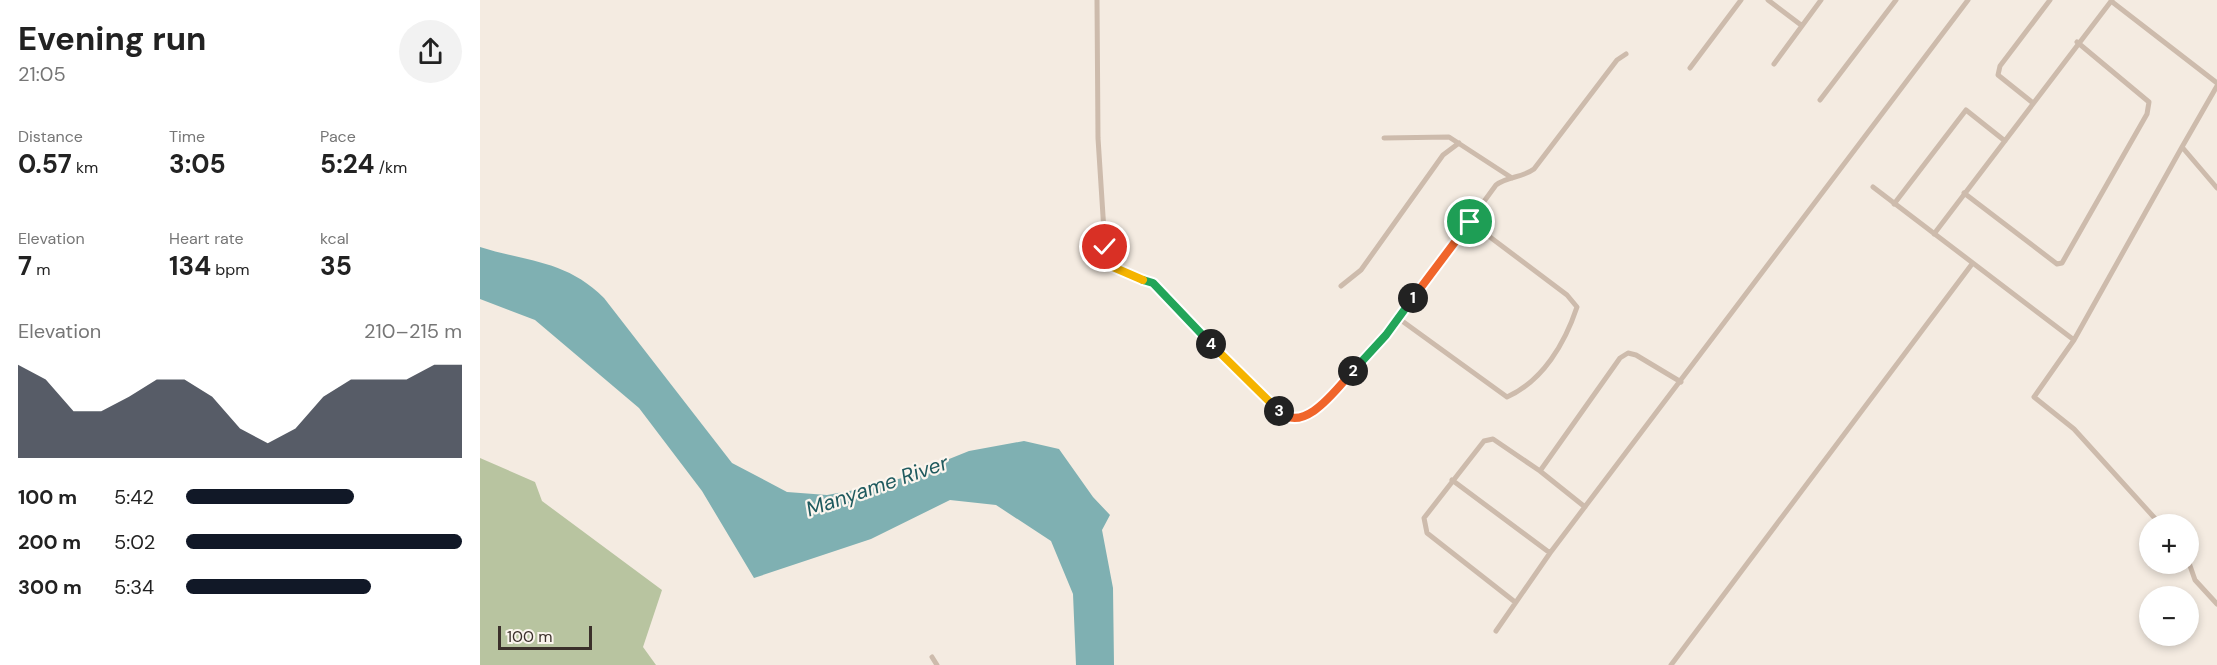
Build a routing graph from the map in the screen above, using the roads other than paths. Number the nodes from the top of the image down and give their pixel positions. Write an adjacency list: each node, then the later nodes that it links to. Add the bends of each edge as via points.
1 (1097, 0): 30 (street, via 1098,138 1105,247 1099,261 1153,283 1283,416 1299,418 1322,406)
2 (1741, 0): 13 (street)
3 (1768, 0): 9 (street)
4 (1821, 0): 9 (street)
5 (1896, 0): 15 (street)
6 (1968, 0): 32 (street)
7 (2050, 0): 16 (street, via 2000,66 1998,75)
8 (2111, 1): 10 (street); 14 (street)
9 (1801, 25): 12 (street)
10 (2077, 42): 16 (street); 24 (street, via 2149,102 2147,114 2062,263 2057,264)
11 (1626, 54): 21 (street, via 1617,60 1534,170)
12 (1774, 64)
13 (1690, 68)
14 (2217, 84): 20 (street)
15 (1820, 100)
16 (2033, 103): 18 (street)
17 (1384, 138): 19 (street, via 1444,136)
18 (2006, 141): 24 (street); 25 (street, via 1966,110)
19 (1459, 143): 21 (street); 29 (street, via 1443,155 1361,270)
20 (2182, 147): 23 (street); 31 (street)
21 (1512, 178): 26 (street, via 1496,185)
22 (1873, 187): 25 (street)
23 (2217, 188)
24 (1964, 194): 27 (street)
25 (1894, 204): 27 (street)
26 (1470, 222): 30 (street); 30 (street, via 1567,295 1577,307 1568,334 1553,357 1527,388 1507,397)
27 (1934, 234): 28 (street)
28 (1972, 264): 31 (street); 44 (street)
29 (1341, 286)
30 (1398, 318)
31 (2074, 340): 36 (street, via 2034,397 2074,429)
32 (1681, 382): 33 (street, via 1628,352); 35 (street)
33 (1540, 471): 34 (street, via 1493,439 1484,441); 35 (street)
34 (1452, 480): 37 (street); 39 (street, via 1424,518 1427,532)
35 (1585, 507): 37 (street)
36 (2151, 514)
37 (1550, 553): 39 (street)
38 (2193, 574): 40 (street)
39 (1515, 602): 41 (street)
40 (2217, 604)
41 (1496, 632)
42 (932, 657): 43 (street)
43 (937, 665)
44 (1671, 665)

